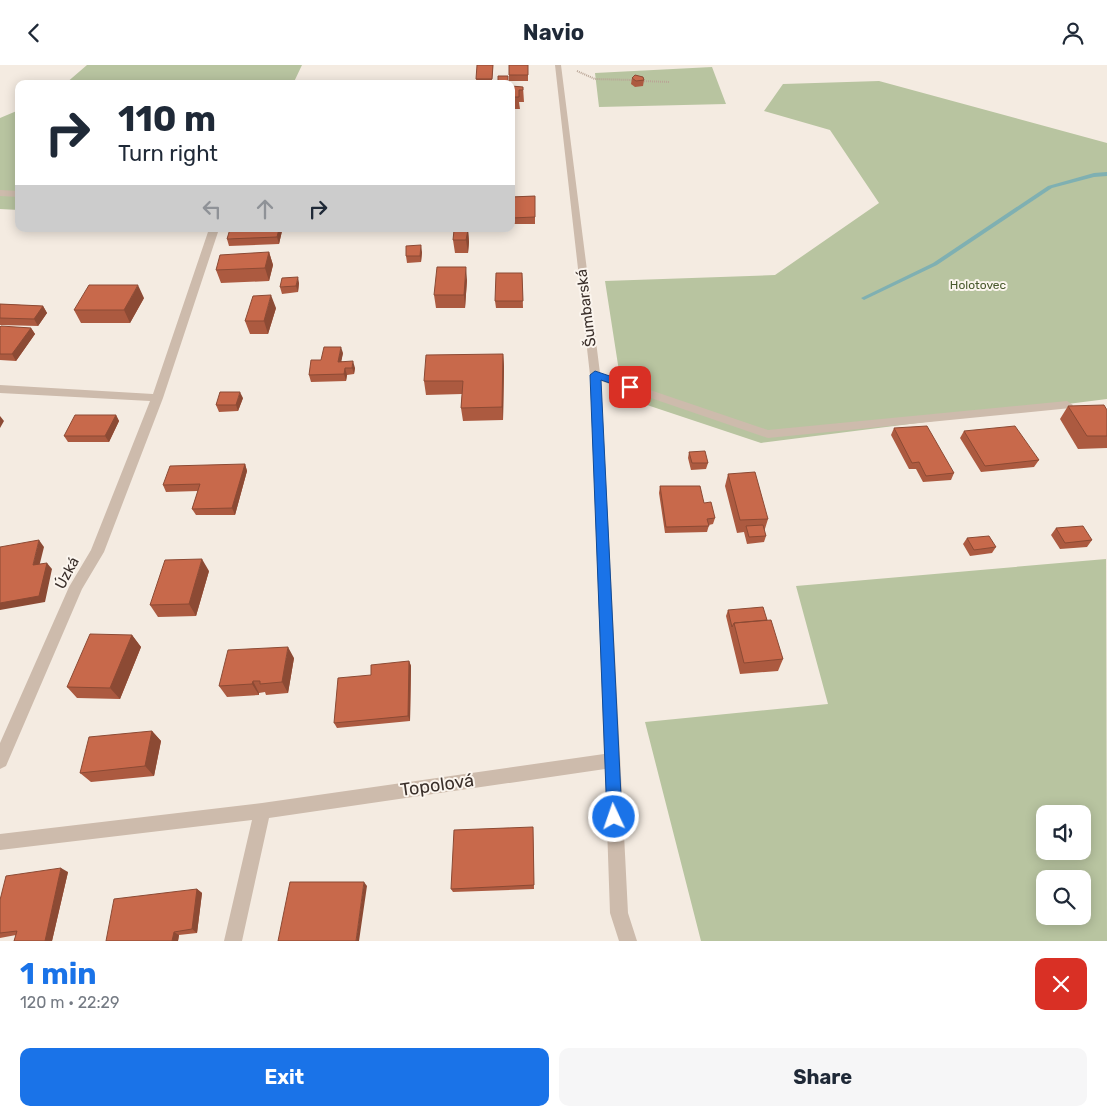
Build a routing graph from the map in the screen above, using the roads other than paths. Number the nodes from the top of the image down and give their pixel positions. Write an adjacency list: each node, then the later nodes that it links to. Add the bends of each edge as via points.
1 (558, 65): 5 (street, Šumbarská)
2 (0, 193): 3 (street)
3 (15, 194)
4 (213, 232): 7 (street, Úzká)
5 (595, 375): 8 (street, via 768,434); 9 (street, Šumbarská)
6 (0, 389): 7 (street)
7 (157, 398): 10 (street, Úzká, via 97,552 76,587)
8 (1067, 405)
9 (612, 760): 11 (street, Topolová); 13 (street, Šumbarská)
10 (0, 761)
11 (262, 811): 12 (street, Topolová); 14 (street)
12 (0, 842)
13 (619, 913): 15 (street); 16 (street, Šumbarská)
14 (233, 941)
15 (617, 941)
16 (628, 941)

